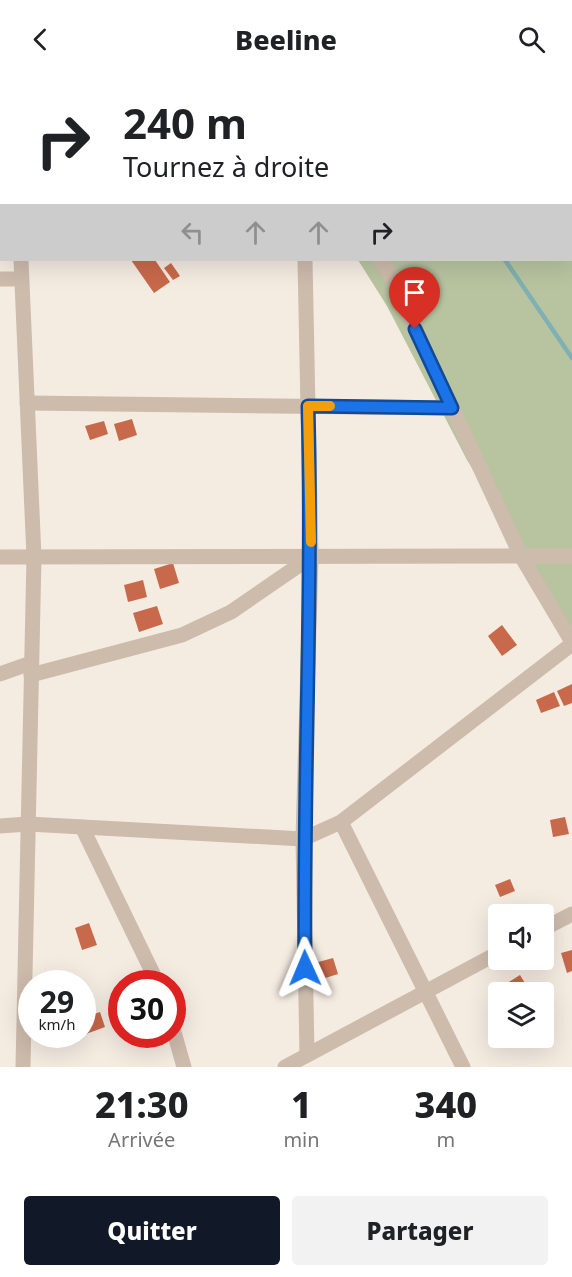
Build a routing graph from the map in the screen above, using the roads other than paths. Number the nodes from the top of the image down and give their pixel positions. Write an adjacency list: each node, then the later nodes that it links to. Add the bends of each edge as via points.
1 (21, 261): 5 (street)
2 (305, 261): 7 (street)
3 (380, 261): 8 (street, via 388,270)
4 (0, 279): 5 (street)
5 (21, 279): 6 (street)
6 (27, 403): 7 (street); 12 (street)
7 (308, 406): 8 (street); 13 (street)
8 (452, 408): 9 (street)
9 (520, 556): 10 (street); 13 (street); 14 (street)
10 (572, 556)
11 (0, 557): 12 (street)
12 (34, 557): 13 (street); 15 (street)
13 (311, 557): 15 (street, via 231,612 182,635); 21 (street)
14 (572, 643): 17 (street)
15 (31, 669): 16 (street); 18 (street)
16 (0, 674)
17 (341, 822): 21 (street); 26 (street)
18 (28, 824): 19 (street); 20 (street); 29 (street)
19 (0, 826)
20 (82, 827): 21 (street); 25 (street)
21 (303, 839): 28 (street)
22 (572, 914): 23 (street)
23 (554, 923)
24 (488, 958): 26 (street)
25 (151, 970)
26 (425, 992): 28 (street); 32 (street)
27 (179, 1048): 30 (street)
28 (307, 1055): 31 (street)
29 (23, 1067)
30 (184, 1067)
31 (285, 1067)
32 (463, 1067)

